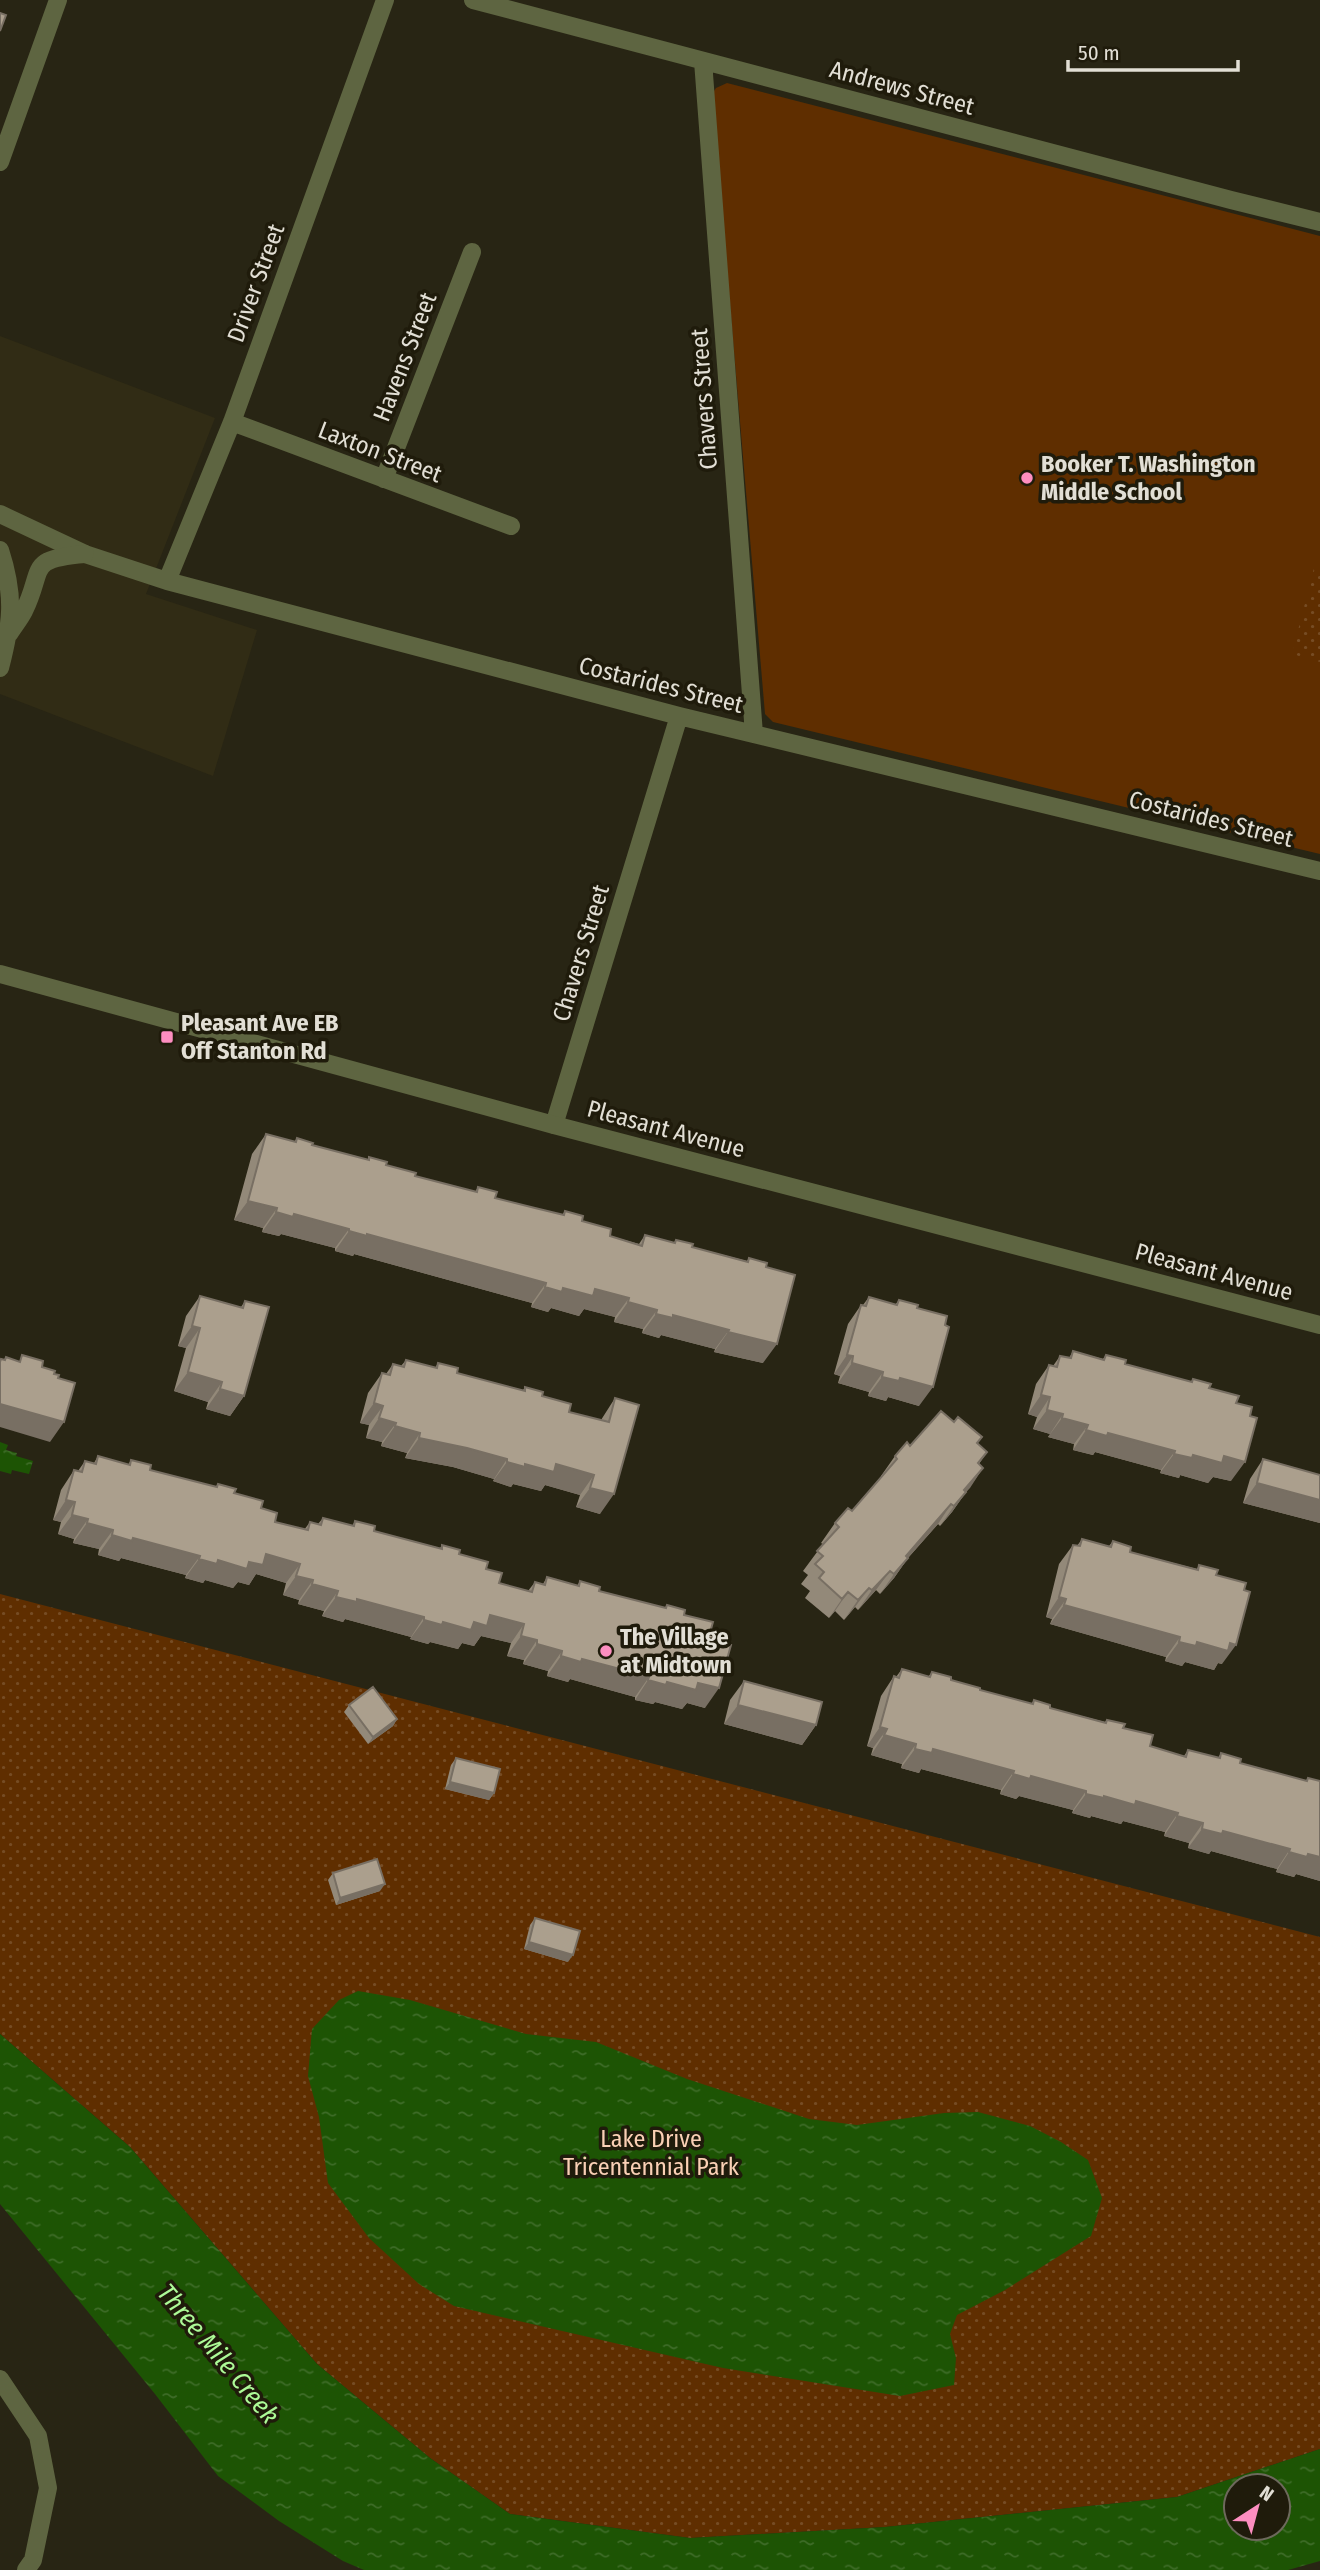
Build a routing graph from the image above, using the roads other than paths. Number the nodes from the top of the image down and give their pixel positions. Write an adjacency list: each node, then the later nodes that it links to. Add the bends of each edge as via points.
1 (58, 0): 5 (street)
2 (385, 0): 8 (street, Driver Street)
3 (472, 0): 4 (street, Andrews Street)
4 (703, 61): 6 (street, Andrews Street); 19 (street, Chavers Street)
5 (1, 153)
6 (1320, 222)
7 (472, 252): 9 (street, Havens Street)
8 (232, 422): 9 (street, Laxton Street); 14 (street, Driver Street)
9 (384, 480): 11 (street, Laxton Street)
10 (0, 514): 13 (street, Costarides Street)
11 (511, 526)
12 (0, 550): 16 (street, via 10,584)
13 (85, 554): 14 (street, Costarides Street); 16 (street, via 52,559 43,565 36,573 25,610)
14 (167, 581): 18 (street, Costarides Street)
15 (0, 613): 16 (street)
16 (9, 634): 17 (street)
17 (0, 668)
18 (679, 716): 19 (street, Costarides Street); 22 (street, Chavers Street)
19 (754, 734): 20 (street, Costarides Street)
20 (1320, 871)
21 (0, 974): 22 (street, Pleasant Avenue)
22 (554, 1125): 23 (street, Pleasant Avenue)
23 (1320, 1325)
24 (0, 2379): 25 (street, via 38,2436 48,2487 33,2560)
25 (26, 2570)

